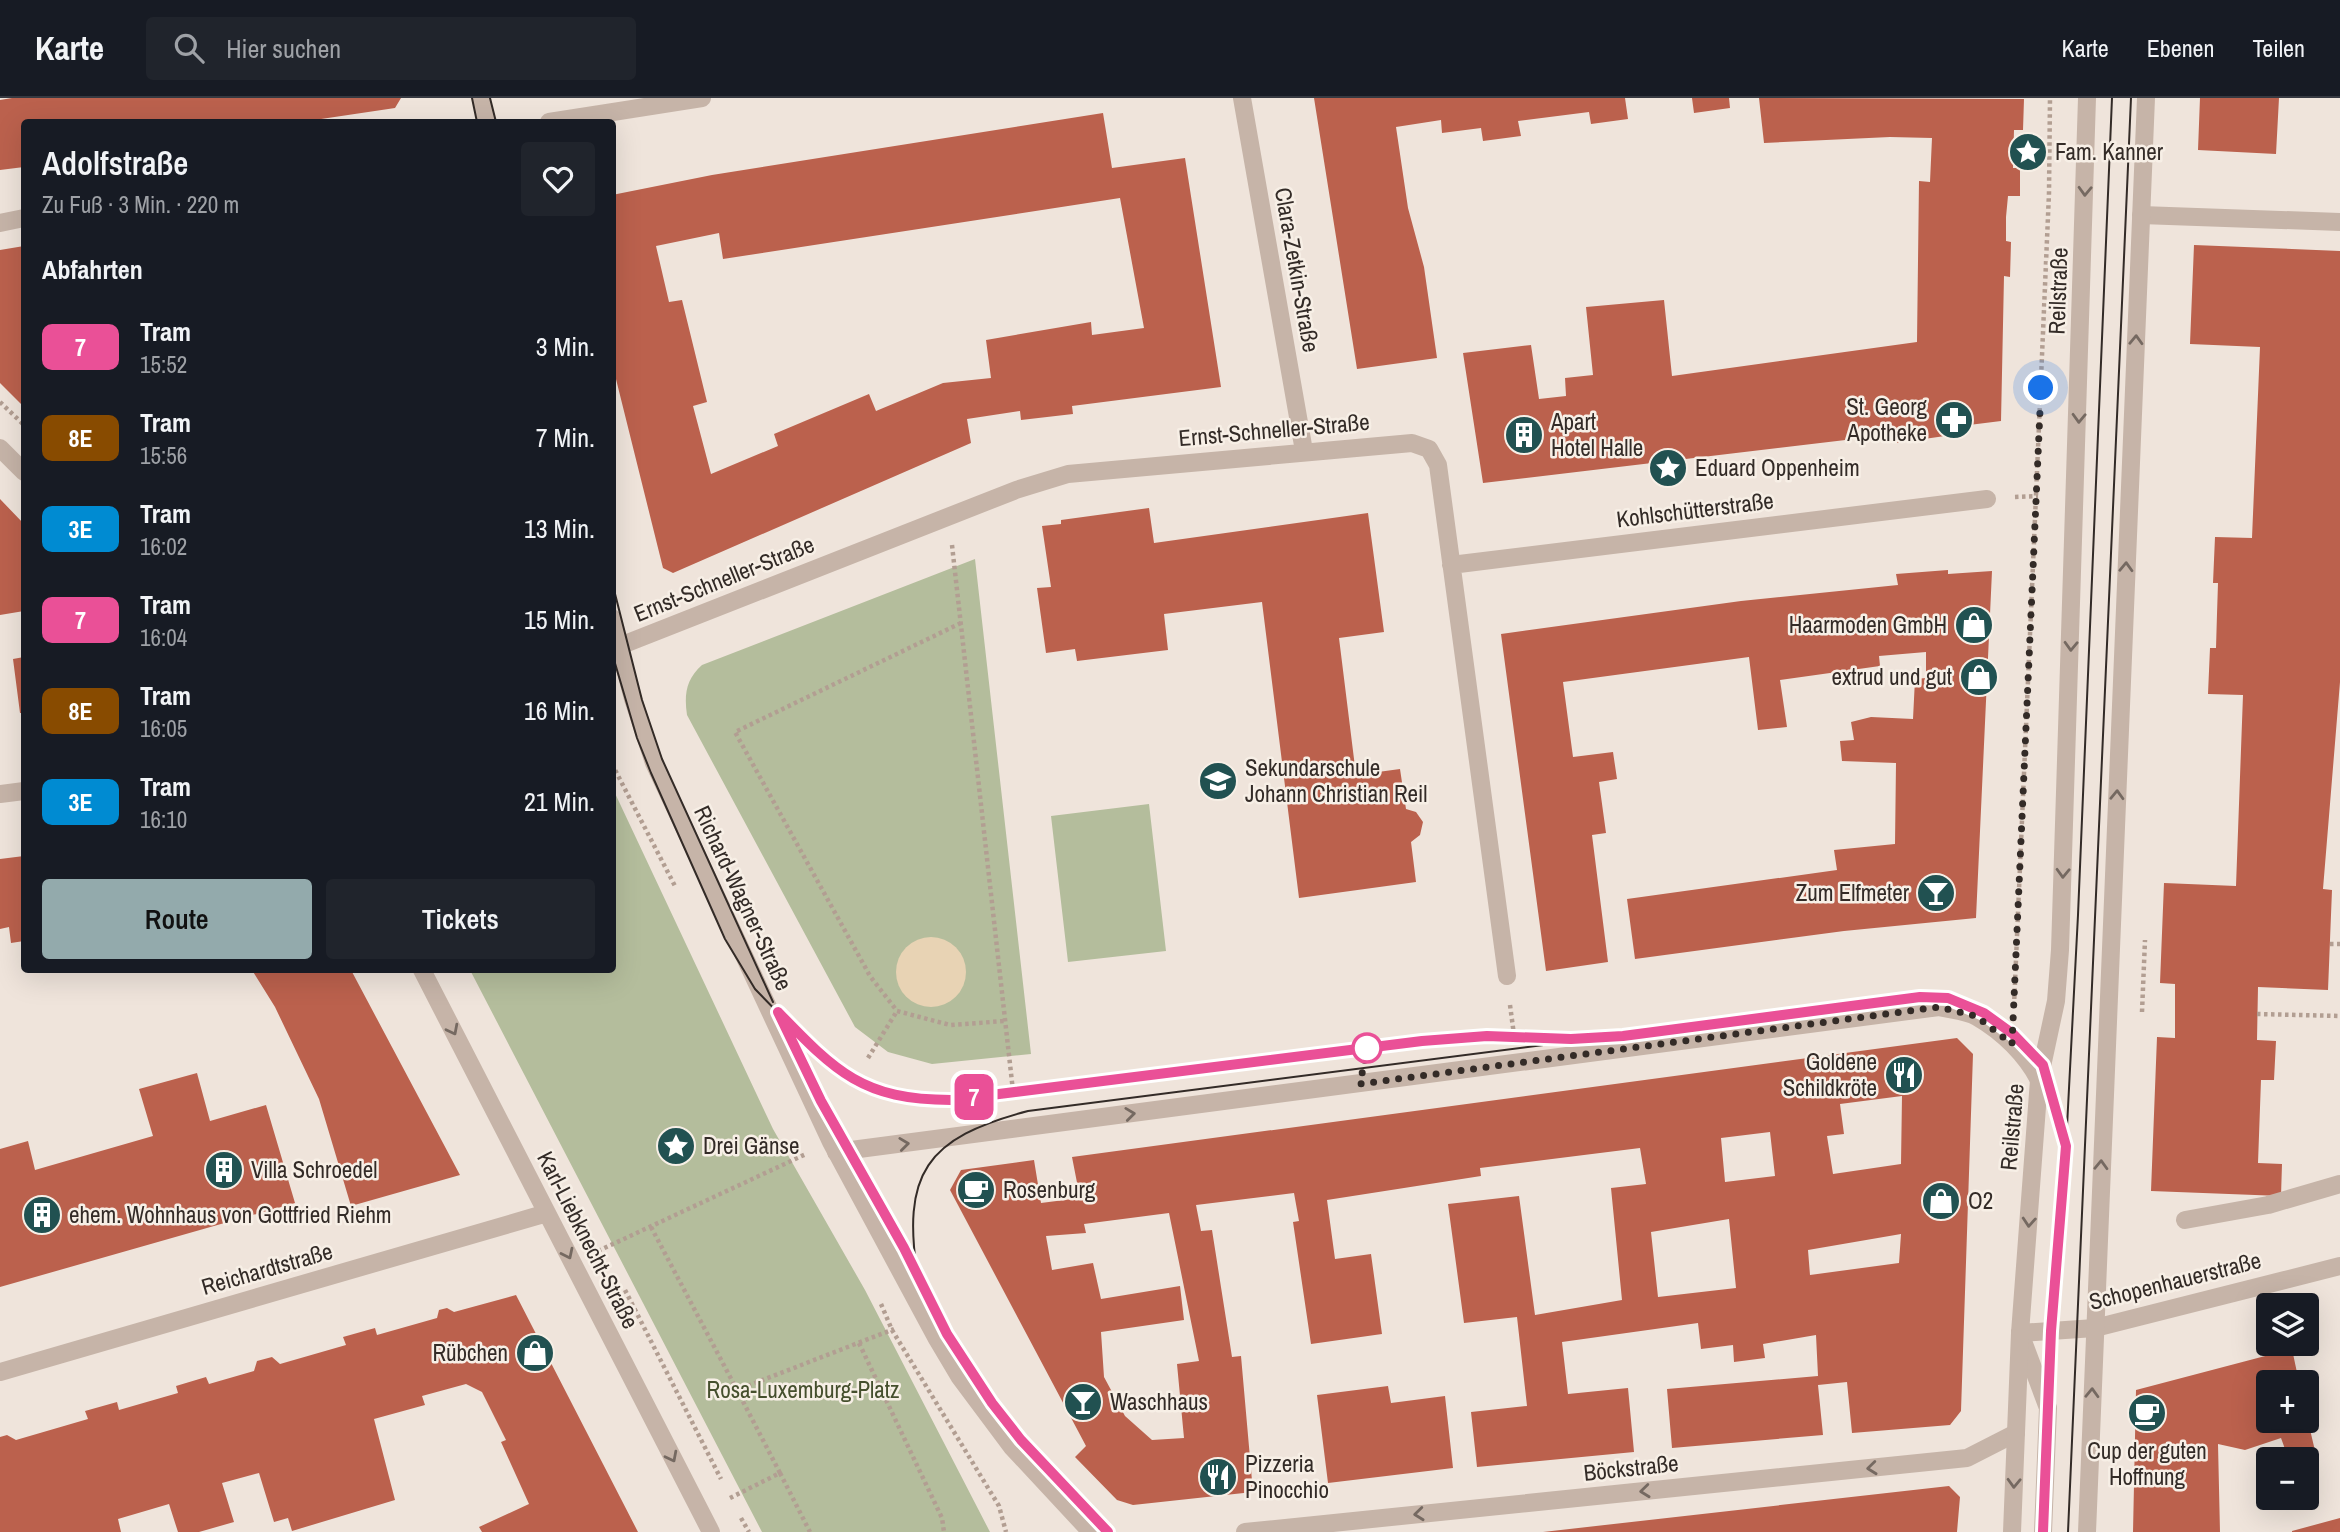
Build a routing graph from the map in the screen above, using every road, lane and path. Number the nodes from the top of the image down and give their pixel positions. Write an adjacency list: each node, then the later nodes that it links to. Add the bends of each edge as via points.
1 (481, 98): 7 (street)
2 (702, 98): 8 (street)
3 (1242, 98): 16 (street, Clara-Zetkin-Straße)
4 (2050, 98): 19 (path)
5 (2087, 98): 18 (street, Reilstraße, one-way to 18)
6 (2146, 98): 9 (street)
7 (486, 119)
8 (569, 119)
9 (2141, 215): 11 (street); 51 (street, one-way to 9)
10 (21, 219): 12 (street)
11 (2340, 222)
12 (0, 223)
13 (0, 402): 14 (path)
14 (21, 422)
15 (0, 448): 17 (street)
16 (1304, 451): 21 (street, Ernst-Schneller-Straße, via 1069,474); 22 (street, Ernst-Schneller-Straße, via 1412,443 1429,449 1438,465)
17 (21, 469)
18 (2077, 493): 19 (path); 38 (street, Reilstraße, one-way to 38, via 2060,950 2056,1001)
19 (2036, 496): 20 (path); 35 (path)
20 (1987, 499): 22 (street, Kohlschütterstraße)
21 (949, 516): 23 (path); 24 (street, Ernst-Schneller-Straße)
22 (1451, 565): 30 (street, Ernst-Schneller-Straße)
23 (961, 623): 31 (path, via 735,732 870,975); 34 (path)
24 (616, 648): 40 (street, Richard-Wagner-Straße, via 654,763)
25 (21, 791): 26 (street)
26 (0, 794)
27 (2330, 944): 28 (path)
28 (2340, 944)
29 (424, 973): 42 (street, Karl-Liebknecht-Straße, one-way to 42)
30 (1507, 976): 37 (path)
31 (897, 1011): 34 (path, via 950,1025); 36 (path)
32 (2258, 1014): 33 (path)
33 (2340, 1016)
34 (1005, 1021): 39 (path)
35 (2012, 1044): 37 (street, via 1976,1016 1939,1007); 38 (street)
36 (868, 1058)
37 (1518, 1063): 39 (street, one-way to 37)
38 (2039, 1080): 52 (street, Reilstraße, one-way to 52)
39 (1017, 1129): 40 (street, one-way to 39)
40 (833, 1147): 44 (path); 50 (street, Richard-Wagner-Straße)
41 (2340, 1184): 43 (street, via 2268,1205)
42 (547, 1213): 47 (street, Karl-Liebknecht-Straße, one-way to 47); 54 (street, Reichardtstraße)
43 (2185, 1220)
44 (650, 1227): 45 (path); 55 (path)
45 (600, 1250): 46 (path); 47 (path)
46 (607, 1262)
47 (572, 1264): 59 (street, Karl-Liebknecht-Straße, one-way to 59)
48 (2340, 1266): 51 (street, Schopenhauerstraße)
49 (622, 1285): 58 (path)
50 (925, 1317): 53 (path); 63 (street, Richard-Wagner-Straße, via 959,1376 1012,1447)
51 (2095, 1328): 52 (street, Schopenhauerstraße); 67 (street, one-way to 51)
52 (2020, 1333): 56 (street, Reilstraße); 66 (street, via 2048,1408)
53 (859, 1343): 55 (path); 62 (path, via 942,1518)
54 (0, 1372)
55 (737, 1391): 57 (path)
56 (2016, 1433): 64 (street, Böckstraße, one-way to 64, via 1967,1458); 65 (street, Reilstraße, one-way to 65)
57 (780, 1473): 58 (path); 61 (path)
58 (730, 1497): 60 (path)
59 (710, 1532)
60 (749, 1532)
61 (810, 1532)
62 (944, 1532)
63 (1091, 1532)
64 (1245, 1532)
65 (2012, 1532)
66 (2043, 1532)
67 (2087, 1532)

